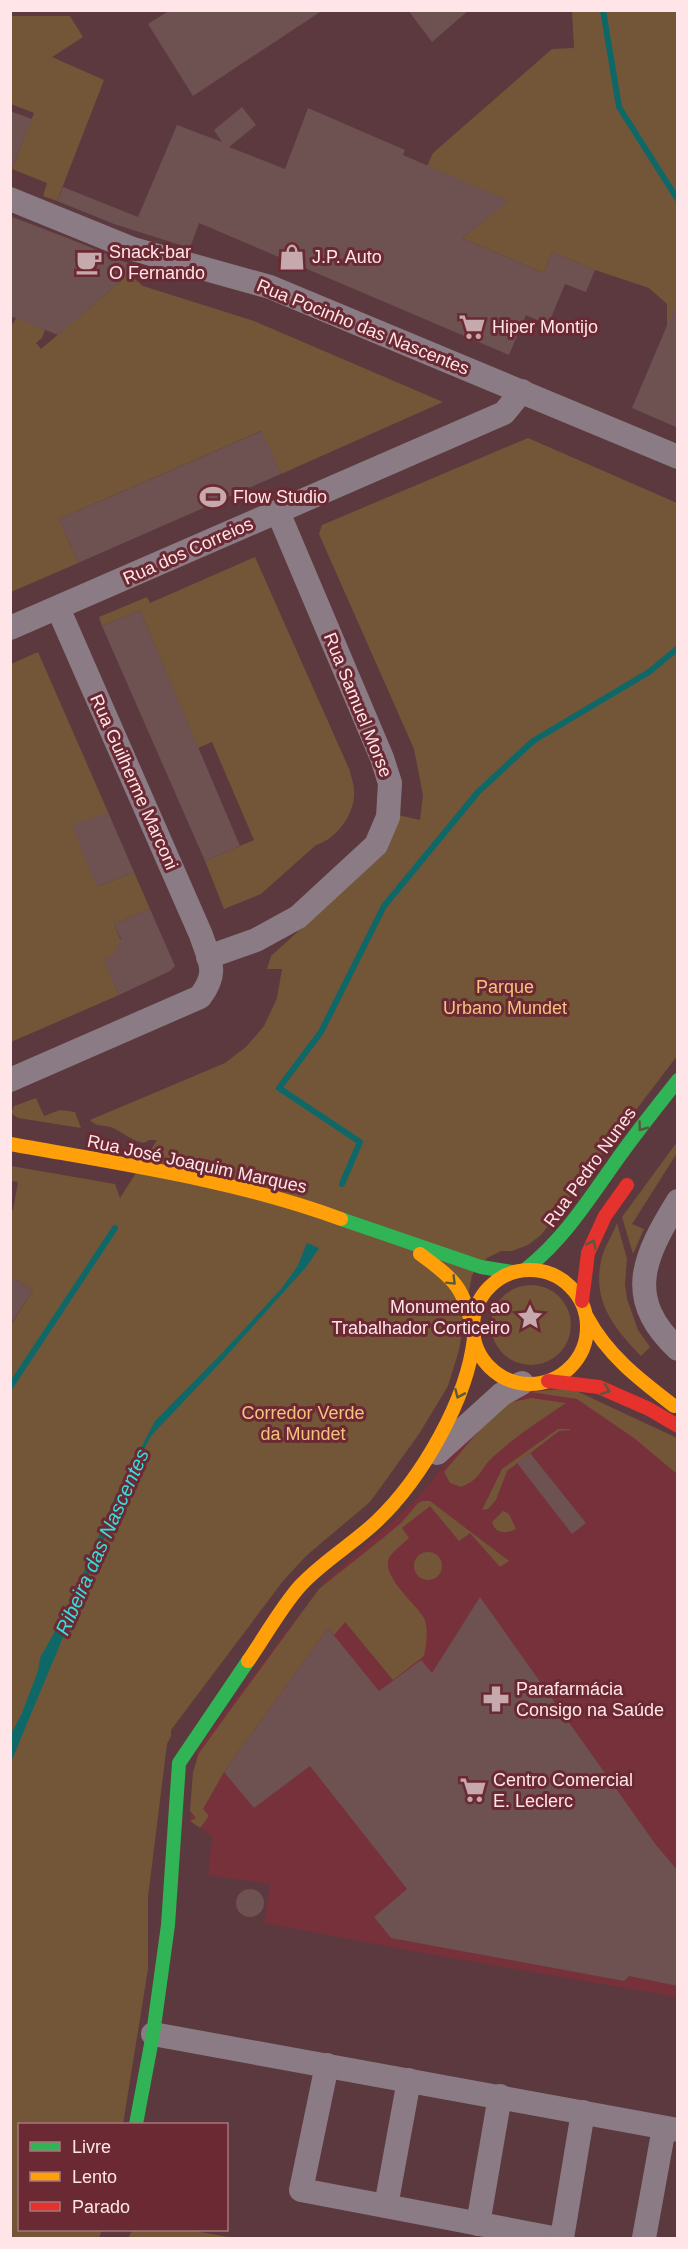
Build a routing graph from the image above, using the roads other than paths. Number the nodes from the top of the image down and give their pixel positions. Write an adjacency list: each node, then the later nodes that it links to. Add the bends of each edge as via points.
1 (10, 199): 2 (street, Rua Pocinho das Nascentes, via 133,249 270,287)
2 (522, 391): 3 (street, Rua Pocinho das Nascentes); 4 (street, Rua dos Correios, via 504,413)
3 (678, 457)
4 (278, 512): 5 (street, Rua dos Correios); 7 (street, Rua Samuel Morse, via 382,758 390,783 388,817 376,845 298,917 256,940)
5 (58, 608): 6 (street, Rua dos Correios); 7 (street, Rua Guilherme Marconi)
6 (10, 628)
7 (208, 957): 8 (street, Rua Guilherme Marconi, via 212,966 210,983 200,997)
8 (10, 1080)
9 (678, 1080): 16 (main road, Rua Pedro Nunes, one-way to 16, via 561,1239 545,1256)
10 (10, 1134): 12 (street)
11 (10, 1144): 12 (main road, Rua José Joaquim Marques)
12 (54, 1152): 15 (main road, Rua José Joaquim Marques, via 196,1178 292,1202)
13 (635, 1174): 17 (main road, one-way to 13, via 588,1253 605,1216)
14 (678, 1201): 20 (street, via 652,1246 643,1278 651,1317)
15 (407, 1243): 16 (main road, Rua José Joaquim Marques, via 481,1267); 19 (main road, Rua José Joaquim Marques, one-way to 19, via 460,1289)
16 (519, 1271): 17 (main road, via 543,1270 559,1277); 19 (main road, via 498,1279 486,1290 476,1310)
17 (582, 1301): 18 (main road)
18 (587, 1317): 21 (main road, via 584,1349 563,1374); 23 (main road, via 596,1337 616,1360)
19 (473, 1336): 22 (main road, via 491,1368); 25 (main road, one-way to 25, via 470,1367 451,1412)
20 (678, 1349)
21 (549, 1381): 22 (main road); 24 (main road, one-way to 24, via 599,1387)
22 (522, 1383): 25 (street, via 502,1394)
23 (678, 1409)
24 (678, 1426)
25 (418, 1471): 26 (main road, via 377,1522 298,1587 179,1763 168,1925)
26 (153, 2034): 27 (street); 31 (main road)
27 (327, 2065): 28 (street); 33 (street, via 301,2190)
28 (409, 2080): 29 (street); 33 (street)
29 (500, 2096): 30 (street); 34 (street)
30 (583, 2112): 32 (street); 36 (street)
31 (136, 2123)
32 (671, 2129): 37 (street)
33 (386, 2206): 34 (street)
34 (478, 2224): 35 (street)
35 (553, 2238)
36 (562, 2238)
37 (644, 2238)

